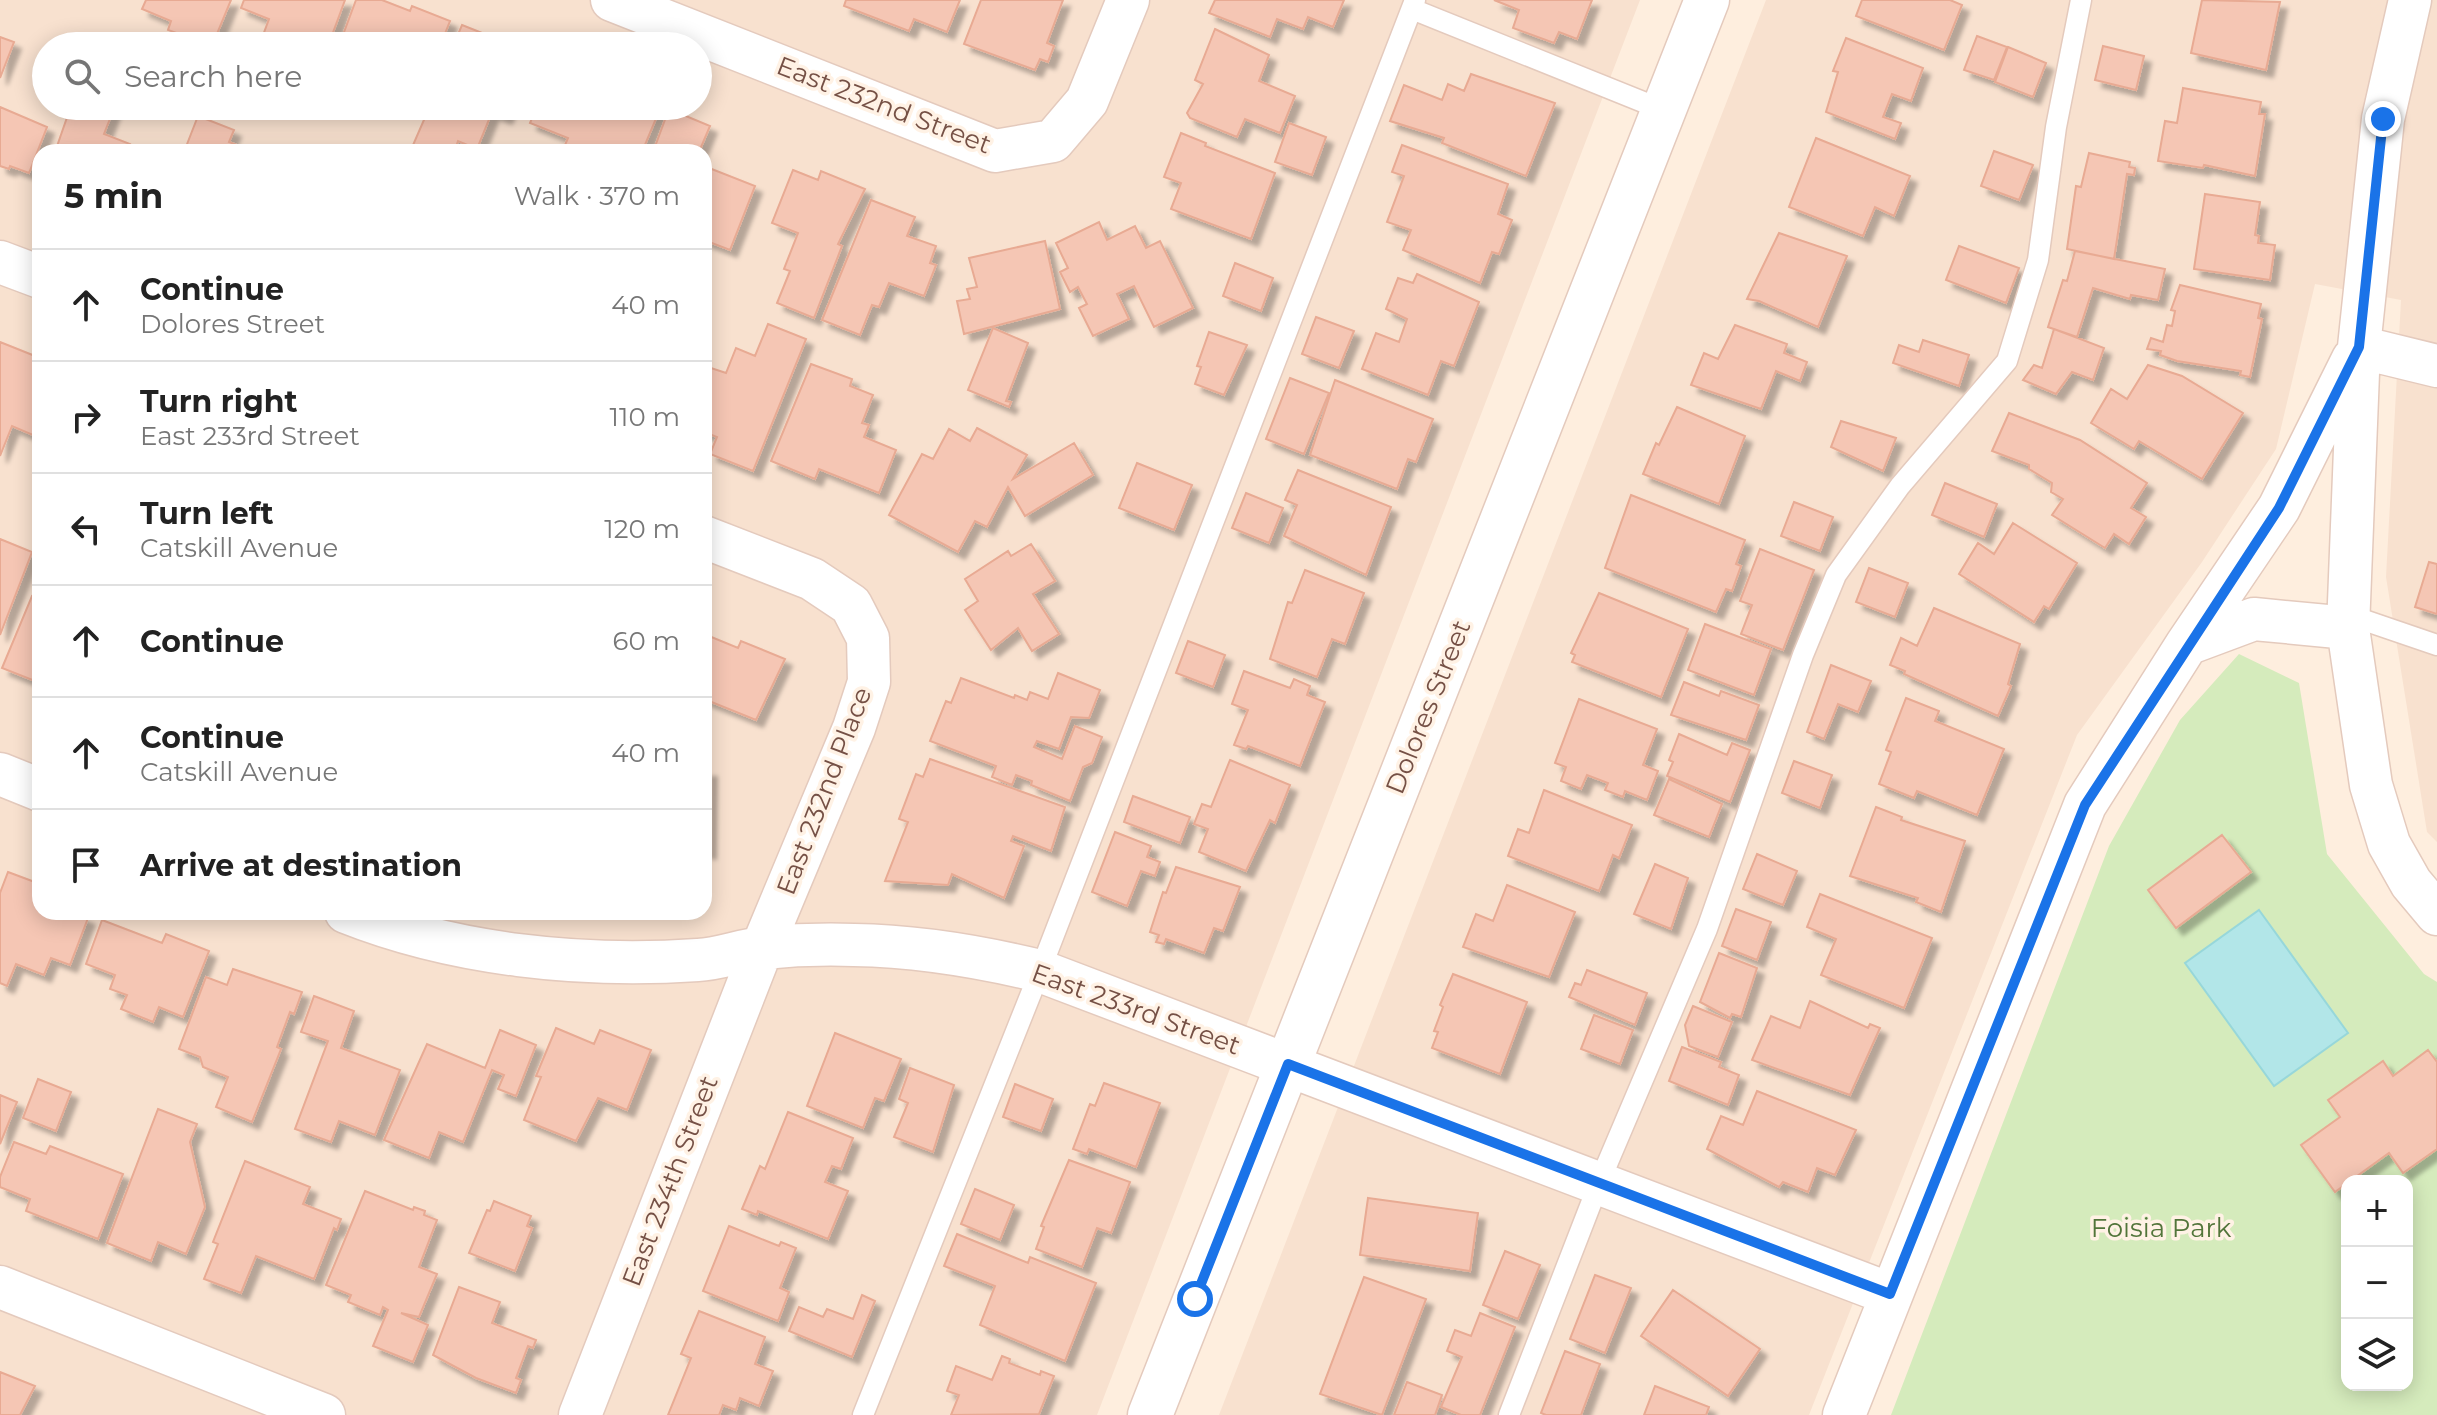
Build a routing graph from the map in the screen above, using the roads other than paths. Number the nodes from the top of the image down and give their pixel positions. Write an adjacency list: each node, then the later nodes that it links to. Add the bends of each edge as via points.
1 (612, 0): 7 (street, East 232nd Street)
2 (1128, 0): 8 (street, East 232nd Street, via 1087,101 1062,131 1053,141 995,151)
3 (1707, 0): 9 (street, Dolores Street)
4 (2081, 0): 25 (lane, via 2038,260 2007,361 1900,486 1836,575 1707,929)
5 (2410, 0): 12 (street, via 2383,119)
6 (1414, 5): 9 (lane); 23 (lane)
7 (693, 32)
8 (712, 39)
9 (1663, 110): 24 (street, Dolores Street)
10 (0, 262): 11 (street)
11 (32, 274)
12 (2359, 347): 13 (street); 15 (street); 16 (street, via 2279,508)
13 (2437, 366)
14 (712, 540): 22 (street, East 232nd Place, via 812,579 851,605 868,638 869,682 854,728)
15 (2349, 622): 16 (street, via 2254,619); 17 (lane); 20 (street, via 2362,740 2375,800 2403,870)
16 (2187, 644): 27 (street, via 2085,805)
17 (2437, 645)
18 (0, 774): 19 (street)
19 (32, 787)
20 (2437, 914)
21 (374, 920): 22 (street, East 233rd Street, via 456,944 544,957 701,960)
22 (762, 948): 23 (street, East 233rd Street, via 854,945 958,951); 29 (street, East 234th Street)
23 (1040, 971): 24 (street, East 233rd Street); 30 (lane)
24 (1288, 1064): 25 (street, East 233rd Street); 31 (street, Dolores Street)
25 (1599, 1183): 27 (street, East 233rd Street); 32 (lane)
26 (0, 1287): 28 (street)
27 (1890, 1294): 33 (street)
28 (324, 1415)
29 (580, 1415)
30 (863, 1415)
31 (1150, 1415)
32 (1509, 1415)
33 (1844, 1415)

